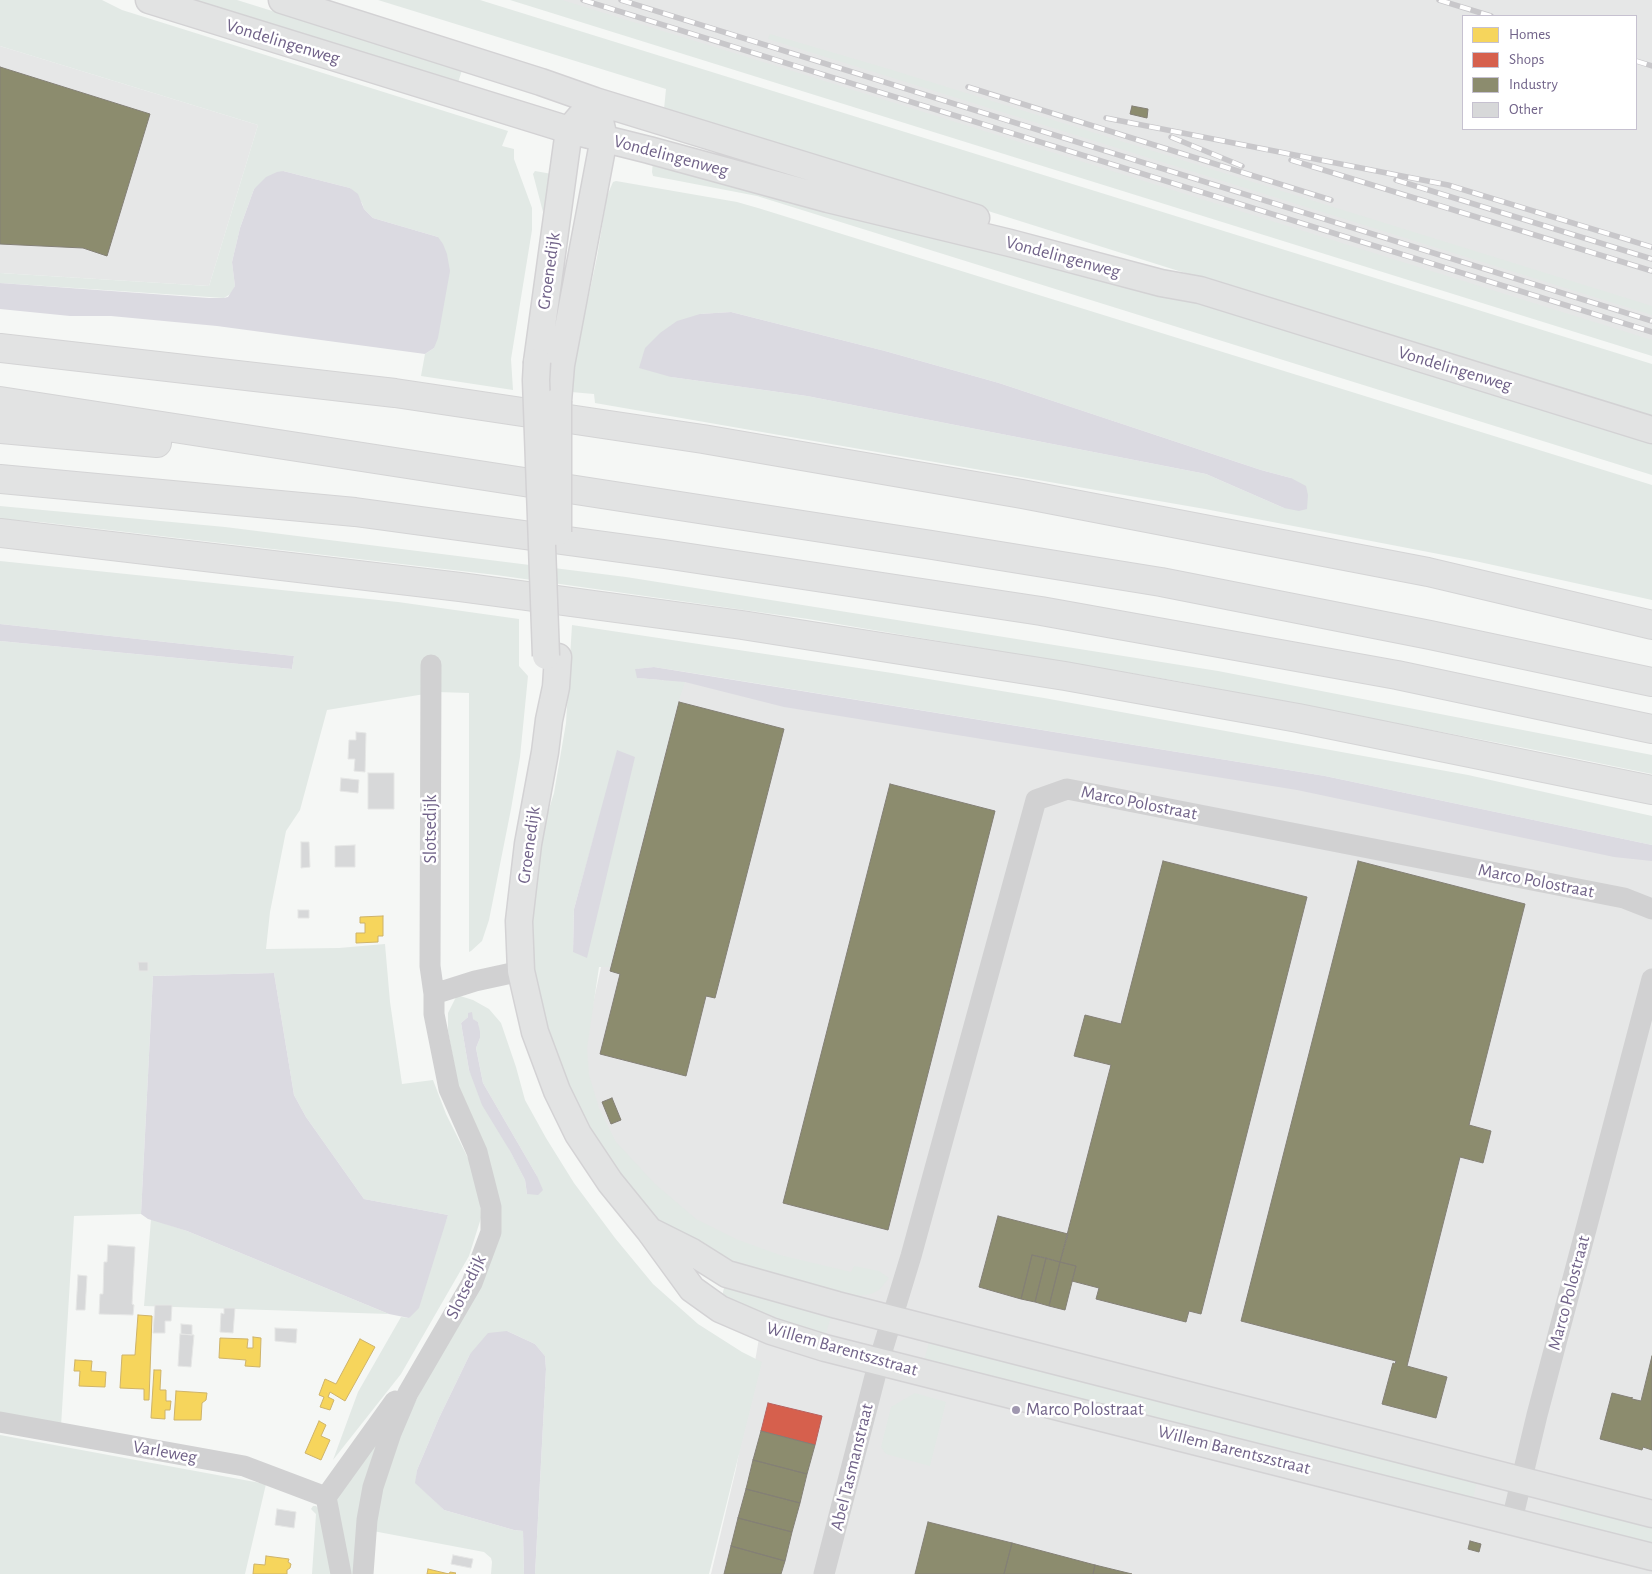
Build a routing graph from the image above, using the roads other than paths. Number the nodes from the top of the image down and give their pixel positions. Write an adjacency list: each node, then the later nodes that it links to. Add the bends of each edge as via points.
1 (149, 0): 4 (main road, Vondelingenweg)
2 (282, 0): 3 (main road, Vondelingenweg)
3 (595, 101): 4 (main road); 5 (main road, Groenedijk); 8 (main road, Vondelingenweg, via 1165,273)
4 (569, 130): 5 (main road, Vondelingenweg); 10 (main road, Groenedijk)
5 (604, 138): 6 (main road, Vondelingenweg); 7 (main road, Groenedijk)
6 (646, 149): 7 (main road, via 616,164); 8 (main road, Vondelingenweg, via 828,199)
7 (595, 186): 10 (main road, Groenedijk)
8 (1200, 290): 13 (main road, Vondelingenweg)
9 (0, 348): 17 (highway, via 395,393 713,441 1022,494 1428,572)
10 (549, 364): 18 (main road, Groenedijk, bridge, via 558,401); 18 (main road, Groenedijk, bridge, via 536,389)
11 (0, 401): 14 (highway)
12 (0, 429): 14 (highway)
13 (1652, 430)
14 (428, 468): 20 (highway, via 1161,582)
15 (0, 479): 21 (highway, via 355,512 1002,605 1397,675)
16 (0, 533): 22 (highway, via 460,587 762,628 1065,676 1298,718)
17 (1652, 625)
18 (552, 657): 24 (main road, Groenedijk, via 546,690 549,720 519,921)
19 (431, 665): 26 (street, Slotsedijk, via 430,966)
20 (1652, 682)
21 (1652, 729)
22 (1652, 790)
23 (1652, 908): 28 (street, Marco Polostraat, via 1624,898 1067,788 1036,800)
24 (521, 972): 26 (street, via 474,981); 27 (main road, Willem Barentszstraat, via 536,1032 557,1091 578,1134 610,1182)
25 (1652, 979): 32 (street, Marco Polostraat)
26 (434, 994): 30 (street, Slotsedijk, via 434,1014 449,1089 477,1152 492,1207 491,1232 472,1283)
27 (649, 1230): 28 (main road, Willem Barentszstraat, via 728,1274); 29 (main road, Willem Barentszstraat, via 692,1289 720,1309 771,1331 825,1348)
28 (892, 1318): 29 (street, Abel Tasmanstraat); 32 (main road, Willem Barentszstraat)
29 (880, 1360): 35 (main road, Willem Barentszstraat); 39 (street, Abel Tasmanstraat)
30 (408, 1393): 33 (street, via 394,1402); 38 (street, Slotsedijk, via 390,1433 373,1487)
31 (0, 1422): 33 (street, Varleweg, via 244,1466)
32 (1522, 1480): 34 (main road, Willem Barentszstraat); 35 (street, Marco Polostraat)
33 (326, 1497): 37 (street)
34 (1652, 1514)
35 (1512, 1520): 36 (main road, Willem Barentszstraat)
36 (1652, 1556)
37 (341, 1574)
38 (363, 1574)
39 (824, 1574)

